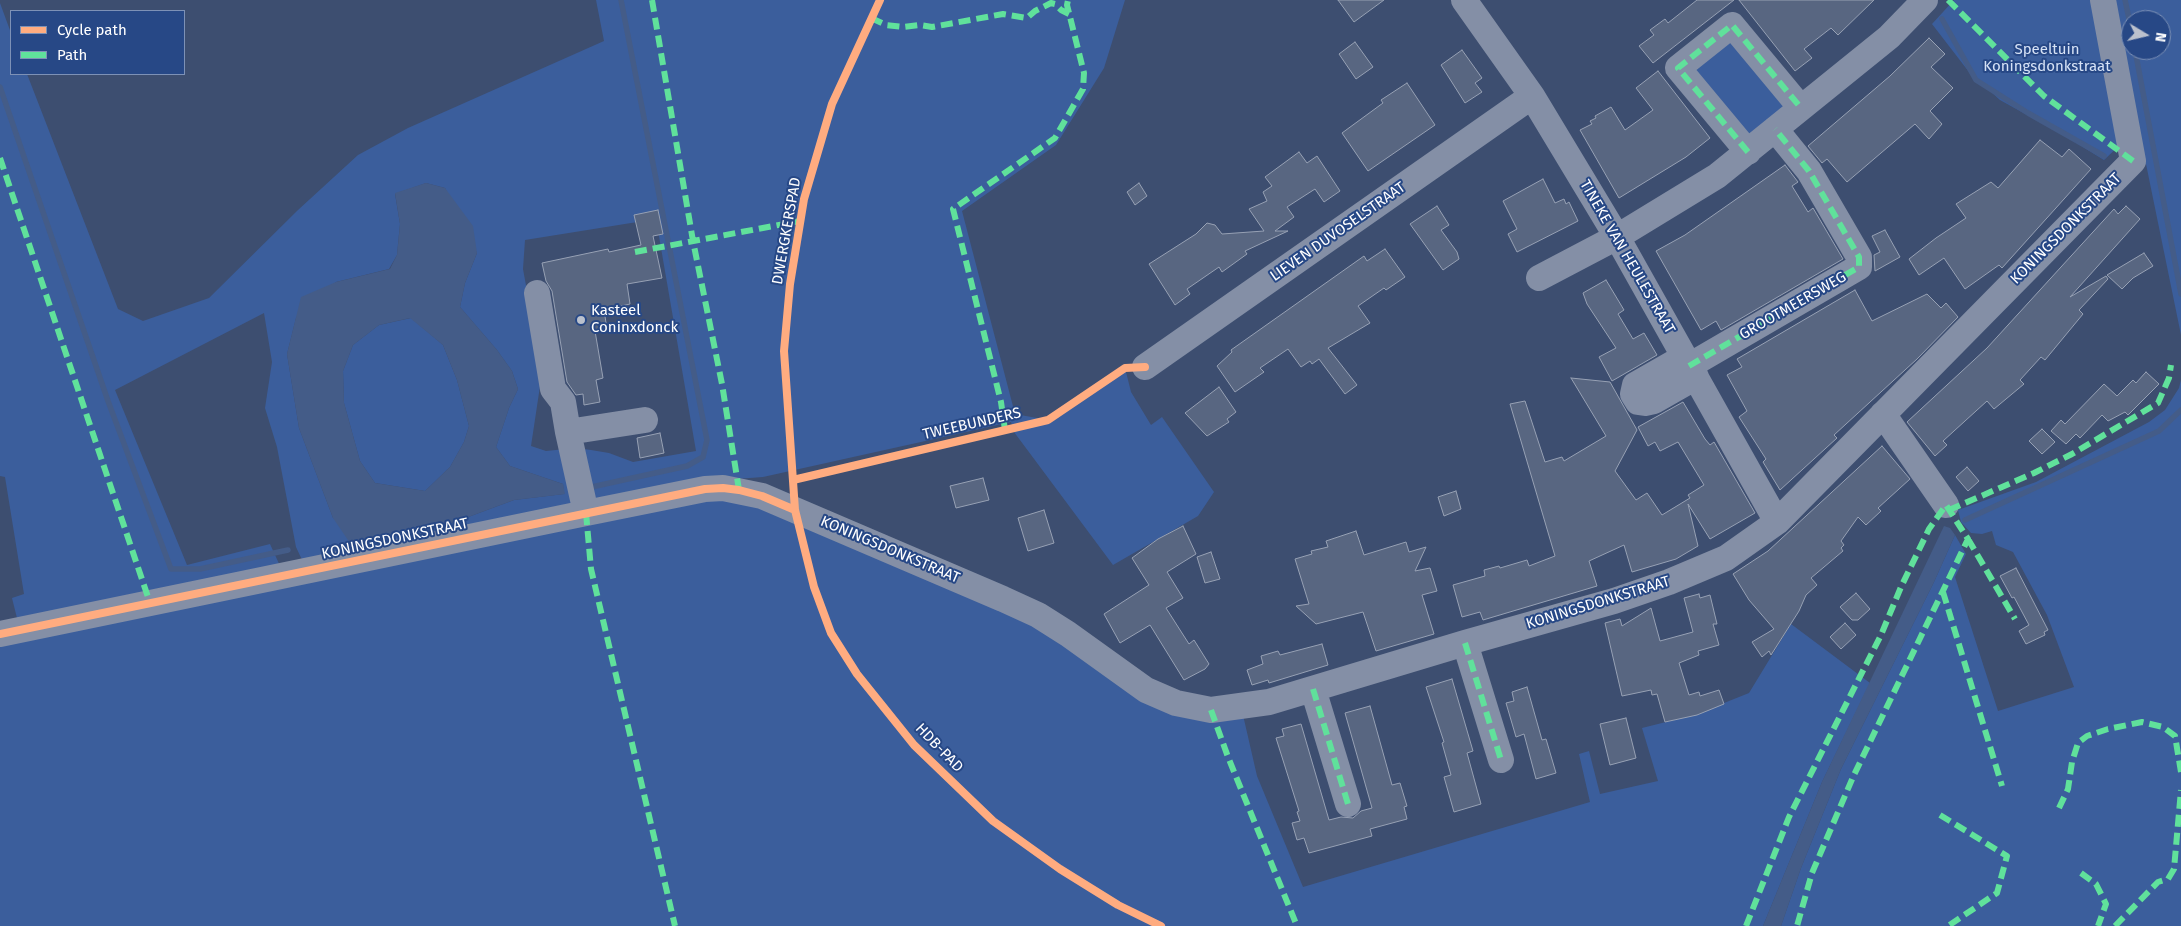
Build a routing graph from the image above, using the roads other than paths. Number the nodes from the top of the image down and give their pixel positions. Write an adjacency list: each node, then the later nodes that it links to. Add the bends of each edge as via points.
1 (1464, 0): 4 (street, TINEKE VAN HEULESTRAAT)
2 (1925, 0): 5 (street, via 1889,37)
3 (2103, 0): 13 (street, KONINGSDONKSTRAAT, via 2133,161)
4 (1532, 96): 8 (street, TINEKE VAN HEULESTRAAT); 11 (street, LIEVEN DUVOSELSTRAAT)
5 (1801, 108): 6 (street); 7 (street, via 1732,25 1678,68)
6 (1775, 129): 7 (street); 12 (street, GROOTMEERSWEG, via 1809,171 1859,257 1859,267)
7 (1748, 152): 8 (street, via 1717,176)
8 (1617, 237): 9 (street); 12 (street, TINEKE VAN HEULESTRAAT)
9 (1539, 278)
10 (537, 293): 15 (street, via 553,389 563,402)
11 (1144, 367)
12 (1690, 367): 18 (street, TINEKE VAN HEULESTRAAT)
13 (1883, 414): 17 (street); 18 (street, KONINGSDONKSTRAAT)
14 (645, 420): 15 (street)
15 (568, 432): 16 (street)
16 (582, 497): 19 (street, KONINGSDONKSTRAAT); 21 (street, KONINGSDONKSTRAAT, via 723,488 787,506 1038,615 1146,690 1176,703 1211,710 1269,702)
17 (1946, 505)
18 (1777, 522): 20 (street, KONINGSDONKSTRAAT, via 1726,558 1669,582)
19 (0, 634)
20 (1465, 643): 21 (street, KONINGSDONKSTRAAT); 22 (street)
21 (1313, 689): 23 (street)
22 (1501, 760)
23 (1348, 804)

